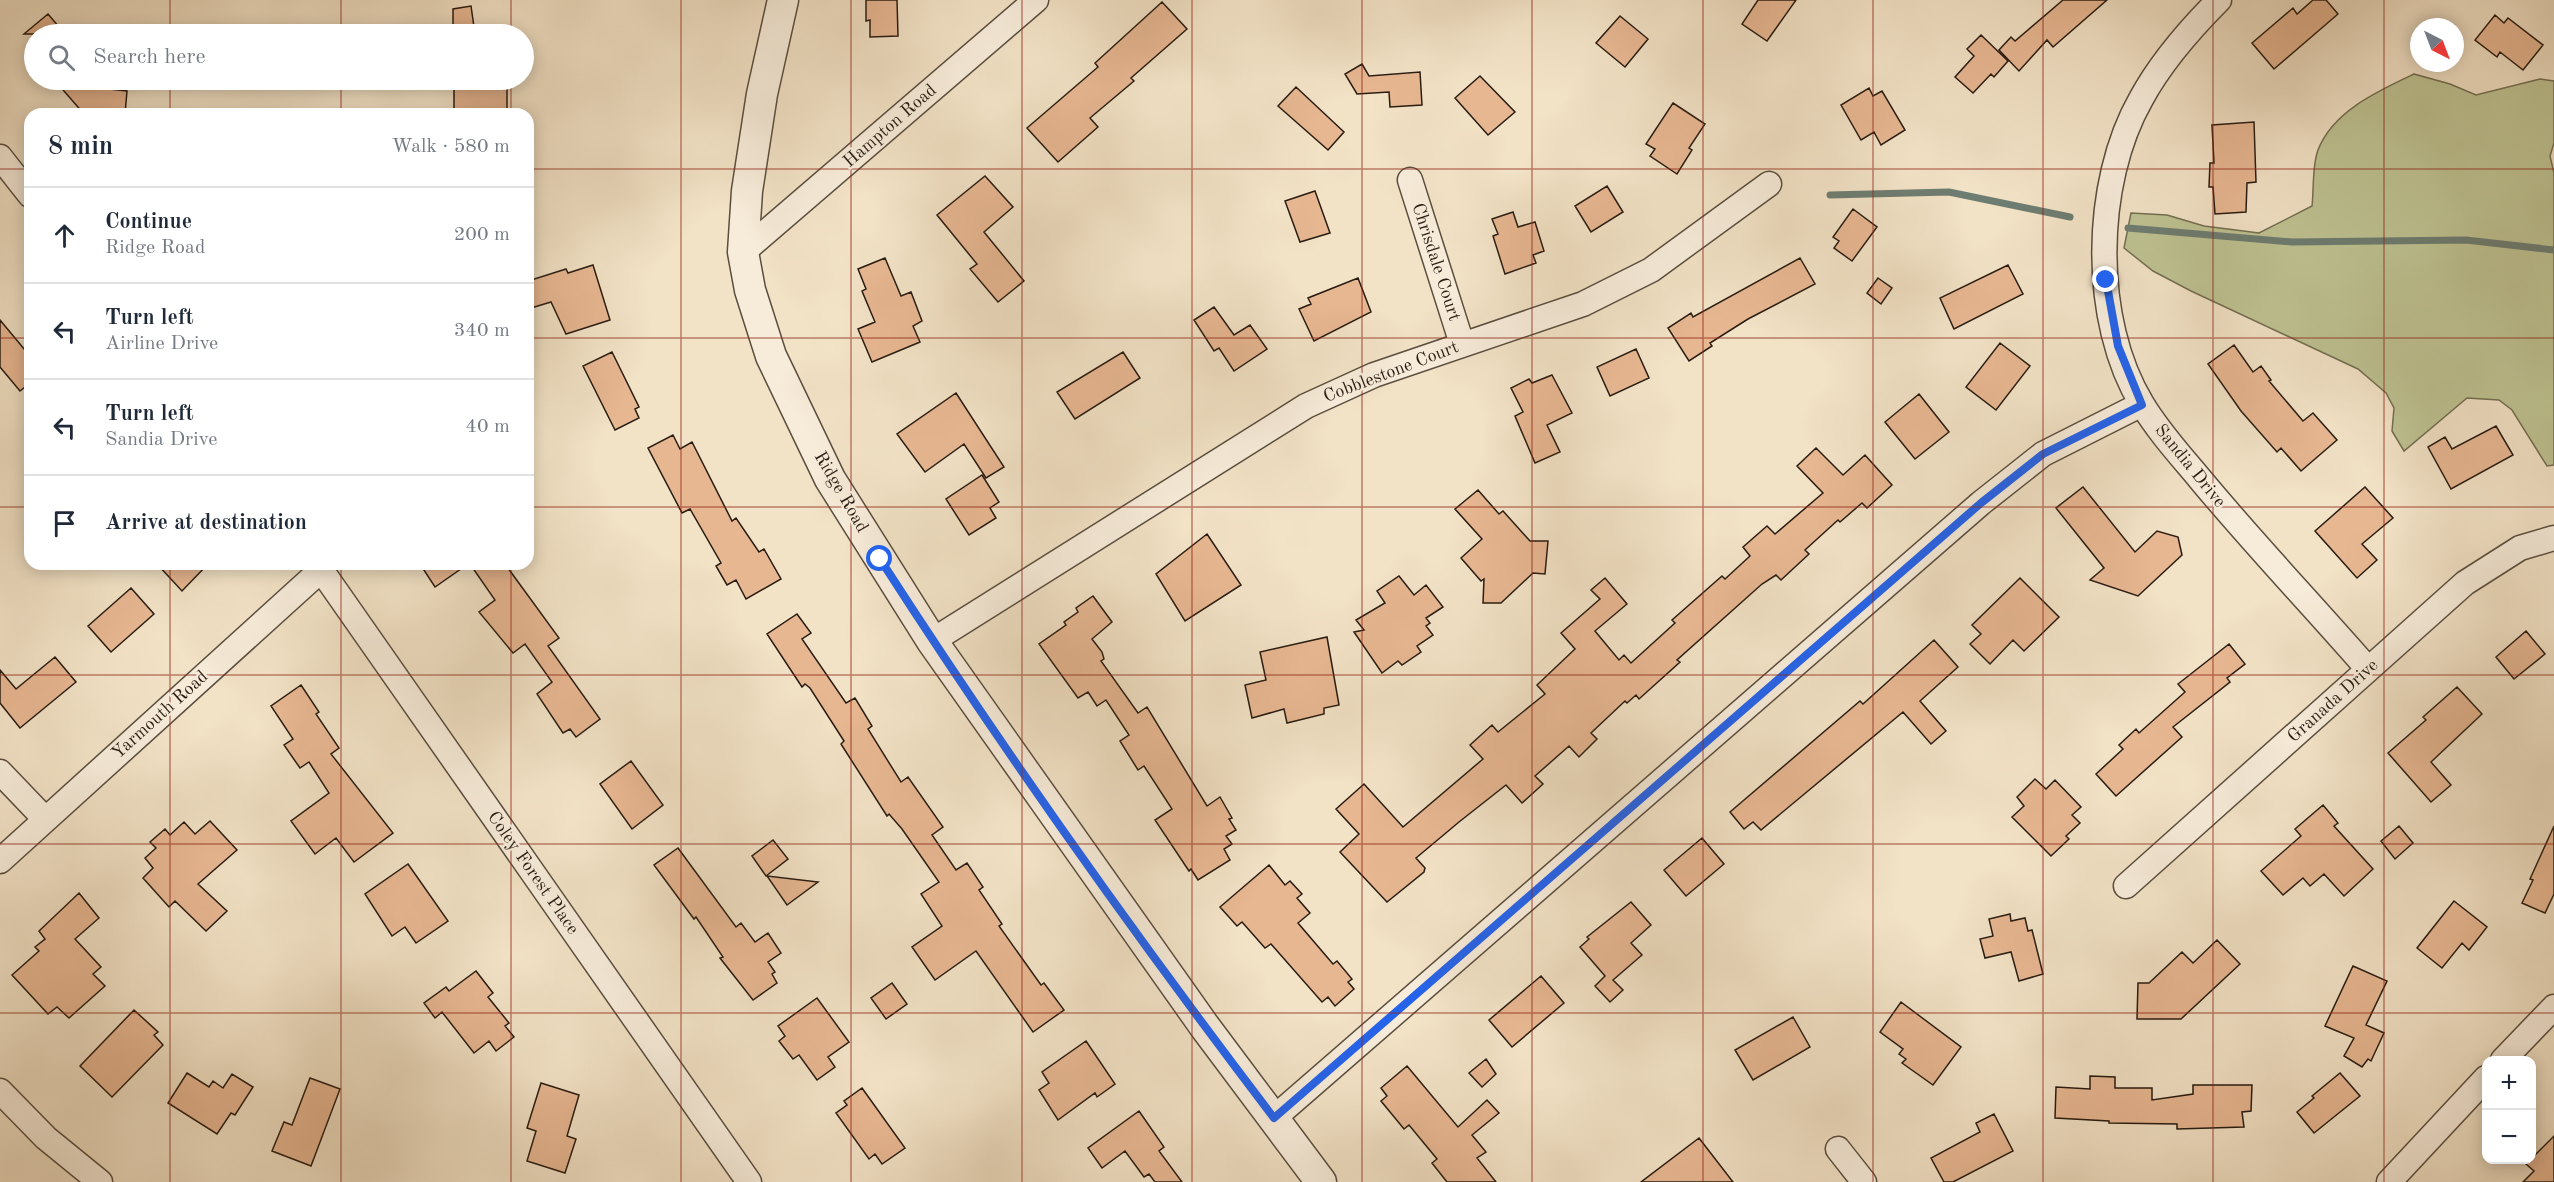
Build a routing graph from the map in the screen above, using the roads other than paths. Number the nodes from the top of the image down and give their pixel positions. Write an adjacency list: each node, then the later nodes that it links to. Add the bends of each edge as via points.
1 (783, 0): 8 (street, Ridge Road, via 762,94 746,195)
2 (1036, 0): 8 (street, Hampton Road)
3 (2219, 0): 10 (street, Sandia Drive, via 2176,47 2140,100 2112,176 2105,229 2106,280 2118,346)
4 (0, 157): 7 (street)
5 (1410, 180): 9 (street, Chrisdale Court)
6 (1769, 184): 9 (street, Cobblestone Court, via 1652,270 1612,291)
7 (24, 187)
8 (743, 252): 14 (street, Ridge Road, via 750,290 771,356 830,479)
9 (1462, 344): 14 (street, Cobblestone Court, via 1374,375 1306,406)
10 (2142, 405): 15 (street, Sandia Drive, via 2225,510); 24 (street, via 2043,454 1981,503)
11 (2554, 538): 15 (street, Granada Drive, via 2520,548 2473,577)
12 (316, 570): 17 (street, Yarmouth Road)
13 (321, 570): 26 (street, Coley Forest Place)
14 (933, 641): 24 (street, Ridge Road, via 1205,1028)
15 (2368, 669): 19 (street, Granada Drive)
16 (0, 772): 17 (street)
17 (45, 819): 18 (street, Yarmouth Road)
18 (0, 861)
19 (2126, 886)
20 (2554, 1007): 21 (street)
21 (2508, 1056)
22 (2482, 1083): 30 (street)
23 (0, 1091): 27 (street, via 46,1138)
24 (1274, 1118): 28 (street, Ridge Road)
25 (1838, 1149): 29 (street)
26 (746, 1181)
27 (100, 1182)
28 (1321, 1182)
29 (1864, 1182)
30 (2389, 1182)

